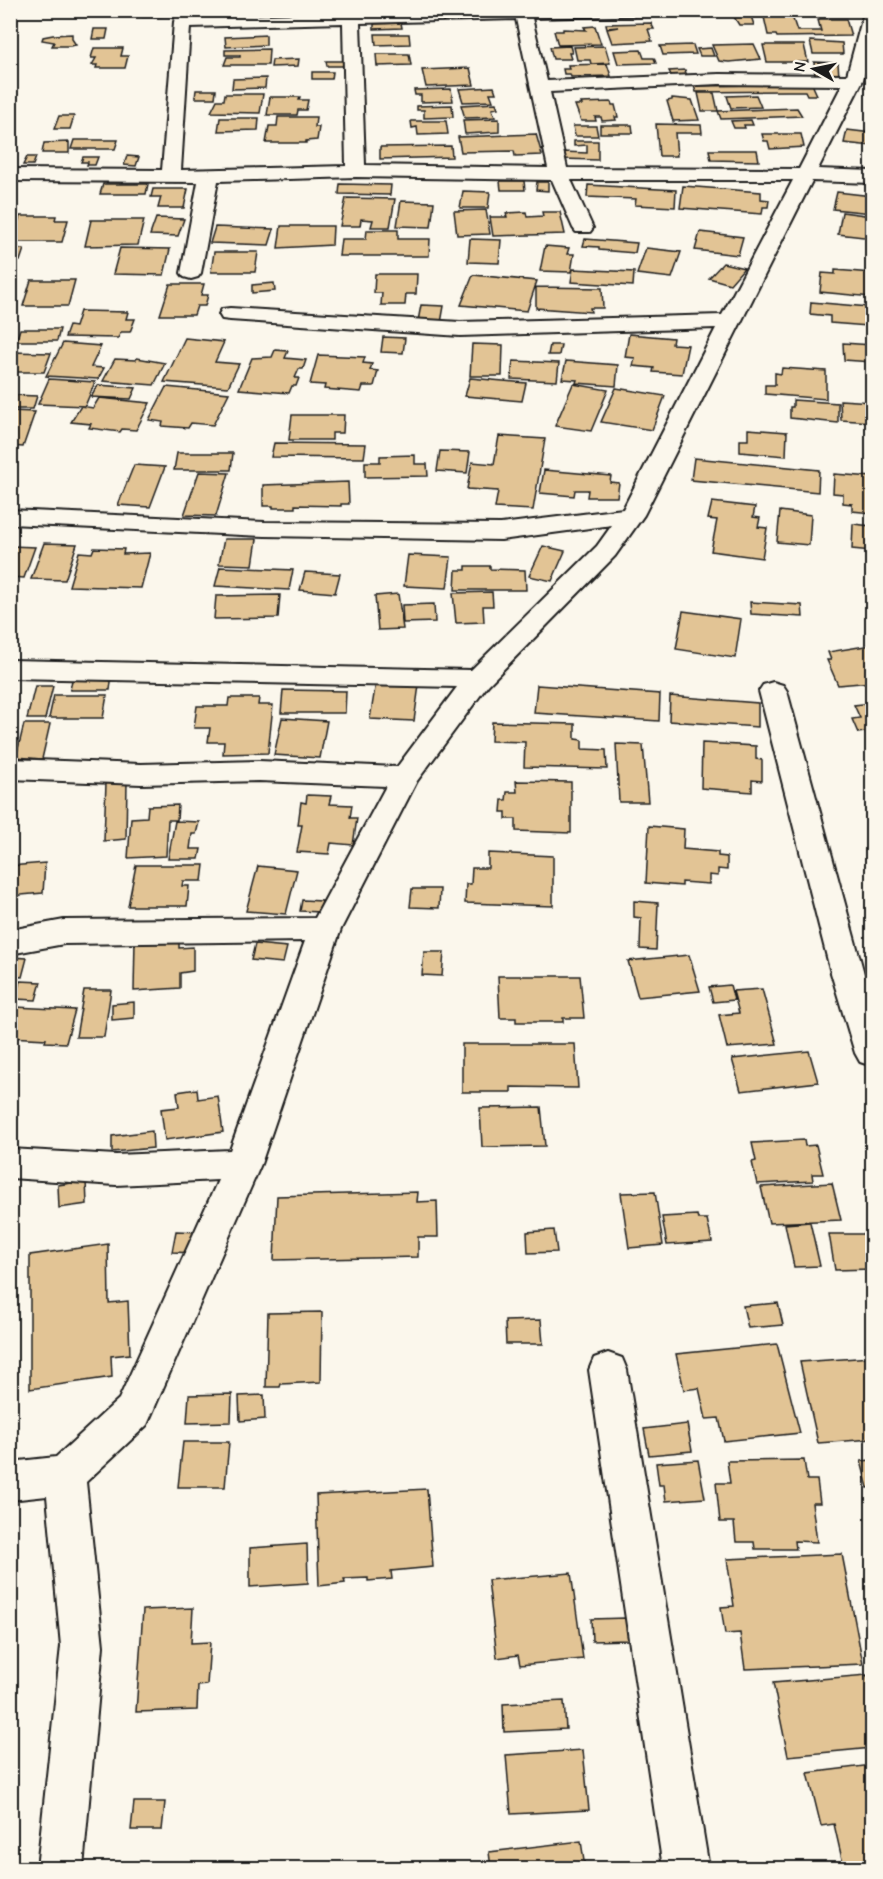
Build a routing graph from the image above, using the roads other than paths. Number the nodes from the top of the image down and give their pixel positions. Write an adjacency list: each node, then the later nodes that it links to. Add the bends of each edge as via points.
1 (656, 10): 3 (street)
2 (873, 12): 6 (street)
3 (523, 14): 5 (street); 7 (street)
4 (184, 16): 5 (street); 11 (street)
5 (351, 20): 8 (street)
6 (854, 80): 7 (street, via 719,79); 13 (street)
7 (540, 87): 9 (street)
8 (356, 171): 9 (street); 12 (street)
9 (560, 174): 13 (street); 15 (street)
10 (10, 175): 11 (street)
11 (171, 175): 12 (street)
12 (209, 175): 16 (street)
13 (807, 175): 14 (street); 18 (street)
14 (873, 177)
15 (584, 228)
16 (191, 273)
17 (230, 315): 18 (street, via 460,329)
18 (730, 321): 19 (street)
19 (632, 515): 20 (street, via 501,532 265,529); 22 (street, via 606,551)
20 (10, 517)
21 (10, 669): 22 (street)
22 (478, 679): 25 (street)
23 (773, 691): 28 (street, via 847,973)
24 (10, 769): 25 (street, via 141,774 259,771)
25 (405, 777): 26 (street)
26 (325, 929): 27 (street, via 64,932); 30 (street)
27 (10, 942)
28 (873, 1053)
29 (10, 1163): 30 (street, via 116,1170)
30 (243, 1164): 32 (street, via 133,1412)
31 (608, 1370): 35 (street)
32 (65, 1475): 33 (street); 34 (street, via 81,1646)
33 (10, 1481)
34 (60, 1869)
35 (686, 1869)

